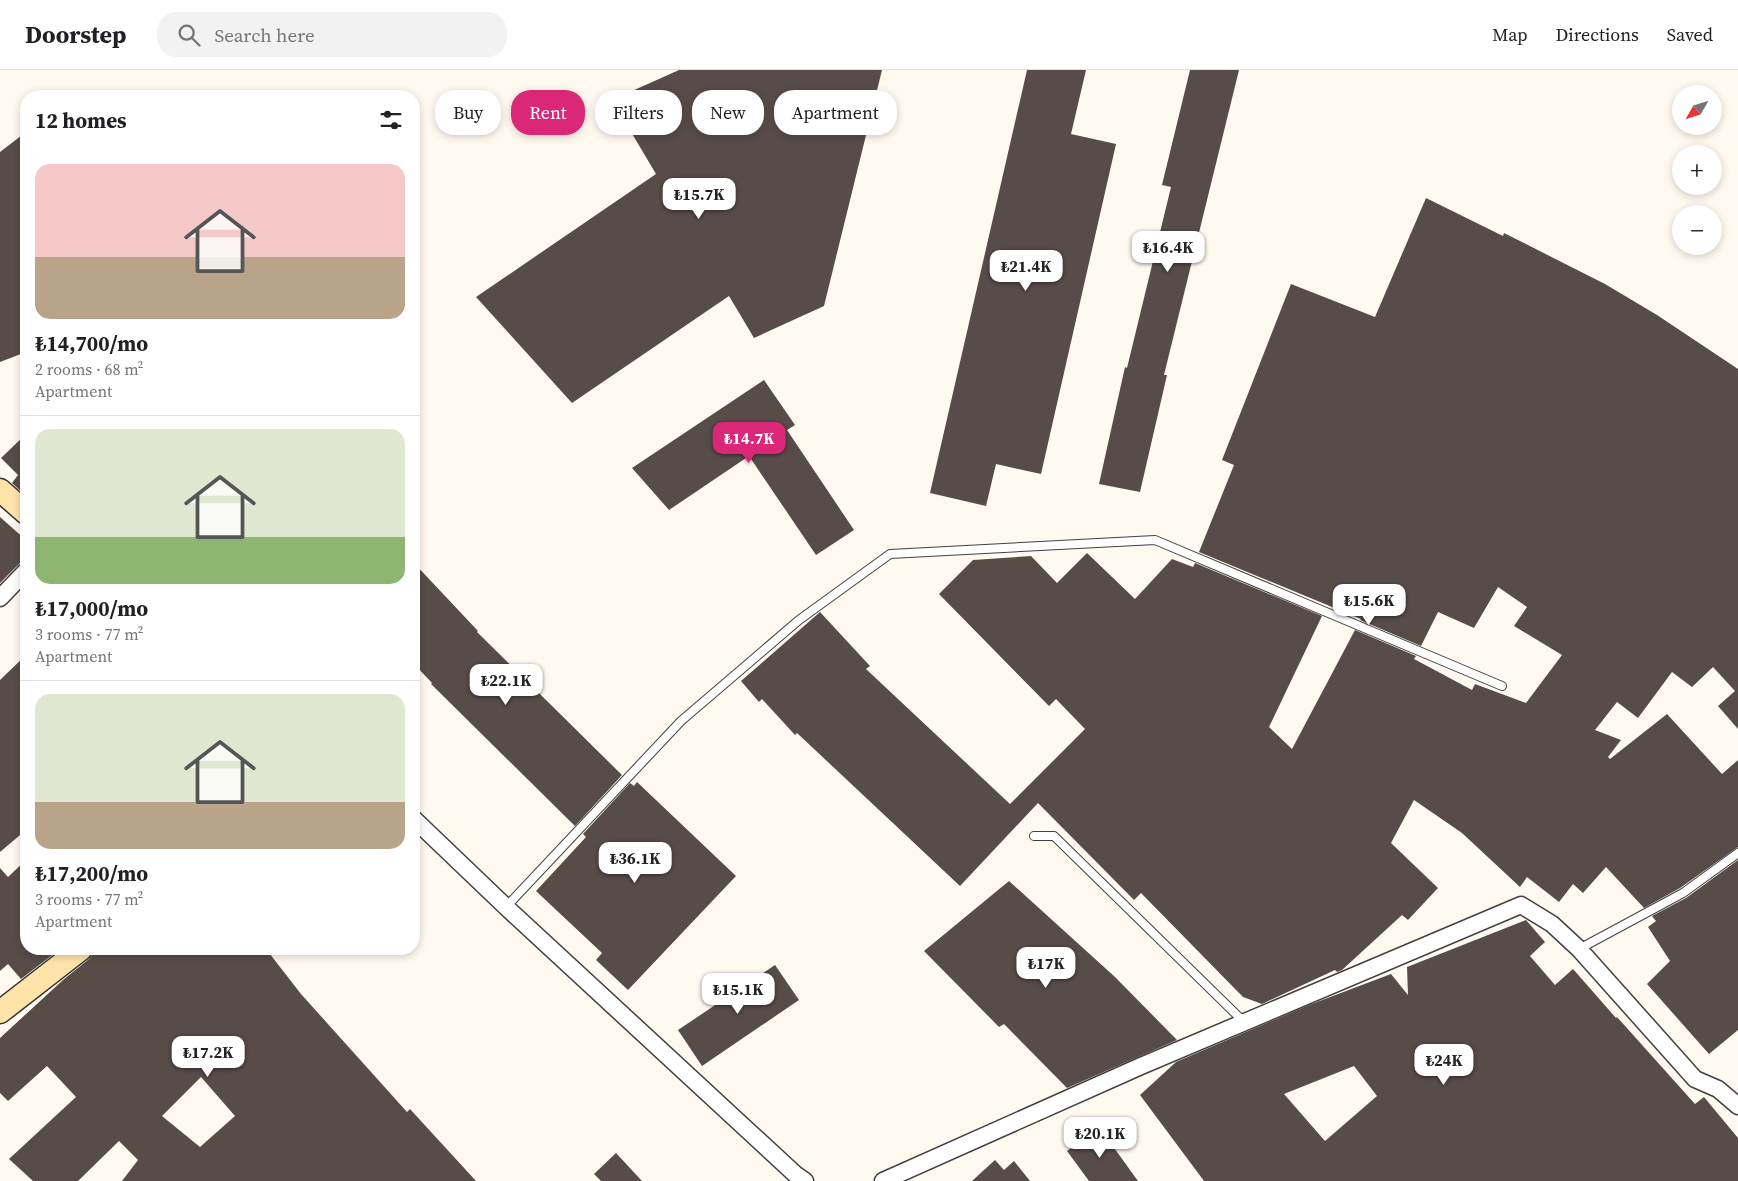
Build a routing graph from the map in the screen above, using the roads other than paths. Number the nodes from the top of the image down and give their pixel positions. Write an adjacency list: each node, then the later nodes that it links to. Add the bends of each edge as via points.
1 (0, 490): 2 (street)
2 (20, 508)
3 (20, 577): 4 (street)
4 (0, 598)
5 (1502, 686): 9 (lane, via 1155,540 890,554 799,620 681,721)
6 (420, 825): 9 (street)
7 (1034, 836): 13 (lane, via 1054,836)
8 (1738, 853): 10 (lane, via 1683,893)
9 (506, 907): 15 (street)
10 (1578, 949): 13 (street, via 1552,924 1521,905); 14 (street, via 1695,1079 1718,1089)
11 (73, 955): 12 (street)
12 (0, 1012)
13 (1244, 1022): 16 (street)
14 (1738, 1106)
15 (804, 1181)
16 (883, 1181)

